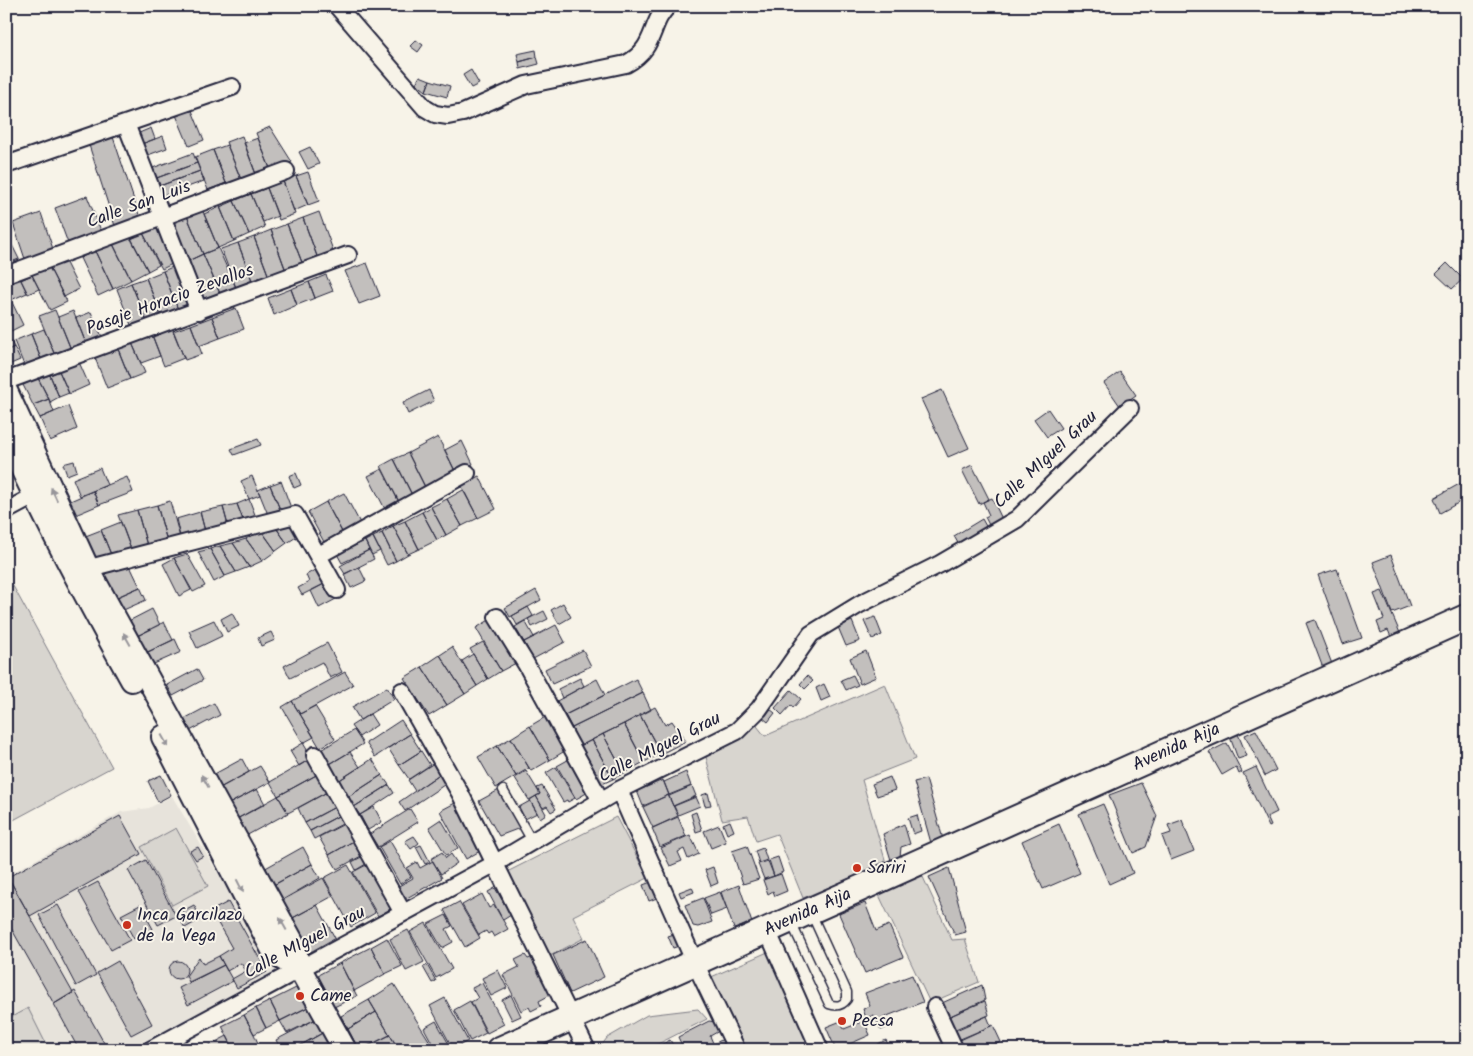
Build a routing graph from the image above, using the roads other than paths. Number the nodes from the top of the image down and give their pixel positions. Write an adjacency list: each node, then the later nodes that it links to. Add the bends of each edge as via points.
1 (337, 6): 2 (street, via 425,108 448,116 463,113 526,85 626,64 638,58)
2 (668, 6)
3 (232, 87): 4 (street)
4 (126, 124): 5 (street); 7 (street)
5 (6, 165)
6 (286, 171): 7 (street, Calle San Luis)
7 (161, 218): 9 (street, Calle San Luis); 10 (street)
8 (348, 255): 10 (street, Pasaje Horacio Zevallos)
9 (6, 275)
10 (199, 311): 11 (street, Pasaje Horacio Zevallos)
11 (6, 381)
12 (6, 391): 19 (main road, one-way to 12)
13 (1130, 408): 26 (street, Calle MIguel Grau, via 1017,519 811,634 759,709 737,731)
14 (6, 434): 16 (main road)
15 (467, 473): 18 (street)
16 (34, 496): 17 (street); 19 (main road)
17 (6, 511)
18 (319, 555): 19 (street, via 295,515); 20 (street)
19 (80, 570): 34 (main road, via 294,943)
20 (337, 590)
21 (497, 616): 27 (street)
22 (1467, 617): 31 (main road, Avenida Aija)
23 (402, 691): 29 (street, via 460,793)
24 (315, 755): 30 (street)
25 (503, 790): 28 (lane)
26 (619, 790): 27 (street, Calle MIguel Grau); 33 (street)
27 (601, 801): 28 (street, Calle MIguel Grau)
28 (532, 841): 29 (street, Calle MIguel Grau)
29 (494, 864): 30 (street, Calle MIguel Grau); 36 (street)
30 (403, 913): 34 (street, Calle MIguel Grau)
31 (800, 915): 31 (lane, via 847,992 843,1004 829,1004); 32 (main road, Avenida Aija)
32 (767, 930): 33 (main road, Avenida Aija); 42 (street)
33 (695, 963): 36 (main road, Avenida Aija); 41 (street)
34 (300, 969): 37 (street, Calle MIguel Grau); 38 (main road)
35 (935, 1007): 43 (street)
36 (571, 1019): 39 (main road, Avenida Aija); 40 (street)
37 (150, 1050)
38 (344, 1050)
39 (499, 1050)
40 (587, 1050)
41 (737, 1050)
42 (820, 1050)
43 (955, 1050)

